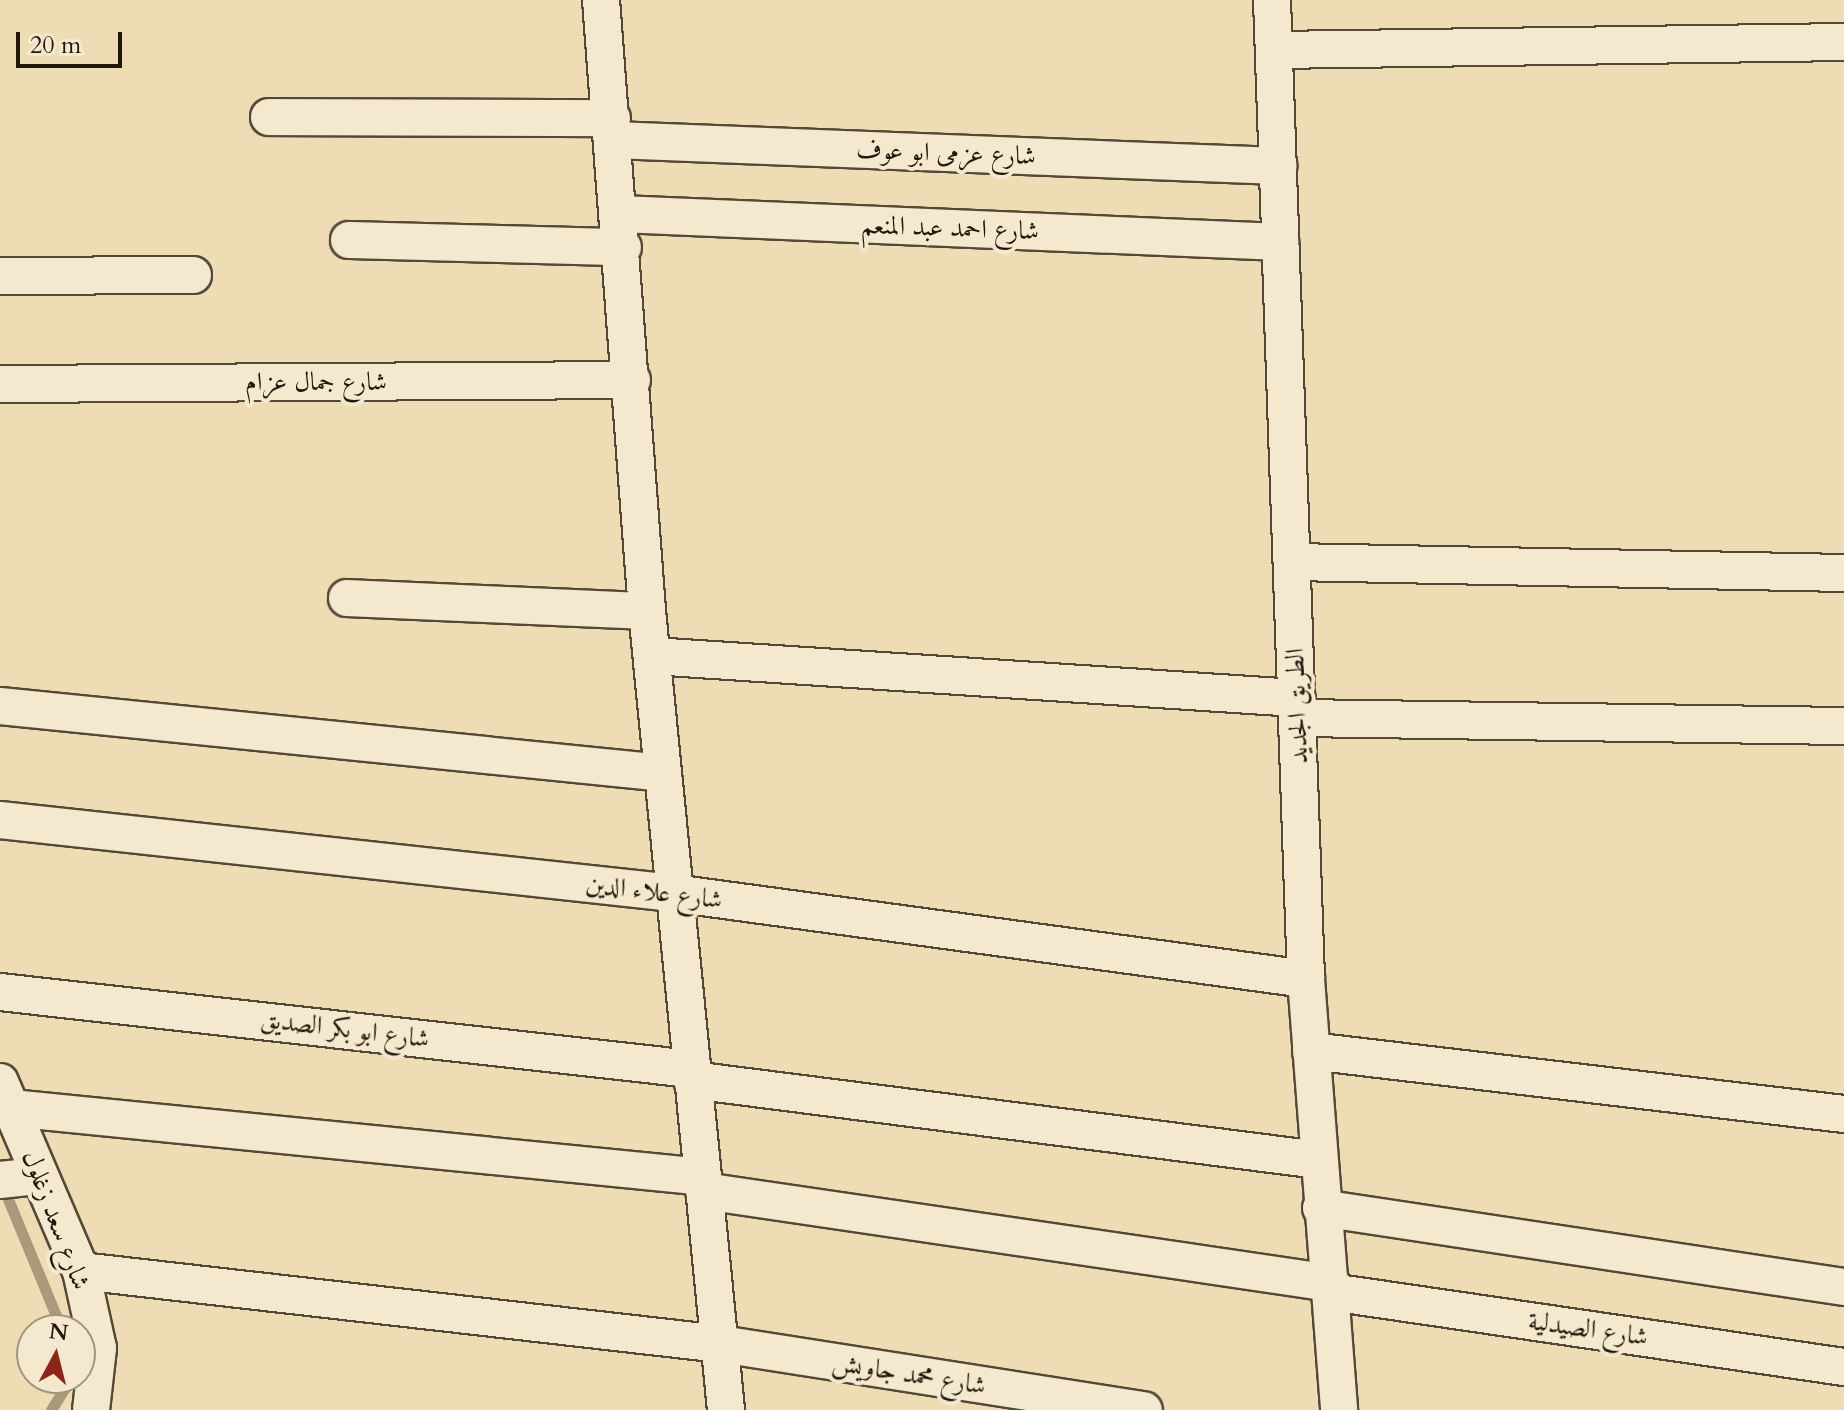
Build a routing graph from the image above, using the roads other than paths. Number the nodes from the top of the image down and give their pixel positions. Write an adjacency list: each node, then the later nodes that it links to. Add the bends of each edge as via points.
1 (601, 0): 6 (street)
2 (1272, 0): 4 (street, الطريق الجديد)
3 (1844, 42): 4 (street)
4 (1274, 50): 7 (street, الطريق الجديد)
5 (269, 117): 6 (street, شارع عزمى ابو عوف)
6 (612, 129): 7 (street, شارع عزمى ابو عوف); 8 (street)
7 (1278, 166): 10 (street, الطريق الجديد)
8 (622, 230): 9 (street, شارع احمد عبد المنعم); 10 (street, شارع احمد عبد المنعم); 13 (street)
9 (349, 240)
10 (1280, 242): 15 (street, الطريق الجديد)
11 (193, 275): 12 (street)
12 (0, 276)
13 (632, 380): 14 (street, شارع جمال عزام); 18 (street)
14 (0, 384)
15 (1292, 562): 16 (street); 21 (street, الطريق الجديد)
16 (1844, 573)
17 (347, 598): 18 (street)
18 (647, 611): 19 (street)
19 (652, 656): 21 (street); 23 (street)
20 (0, 706): 23 (street)
21 (1297, 708): 22 (street); 26 (street, الطريق الجديد)
22 (1844, 726)
23 (663, 773): 25 (street)
24 (0, 820): 25 (street, شارع علاء الدين)
25 (673, 893): 26 (street, شارع علاء الدين); 29 (street)
26 (1306, 979): 28 (street, الطريق الجديد)
27 (0, 992): 29 (street, شارع ابو بكر الصديق)
28 (1311, 1051): 31 (street); 32 (street, الطريق الجديد)
29 (692, 1075): 32 (street, شارع ابو بكر الصديق); 35 (street)
30 (6, 1095): 33 (street, شارع سعد زغلول); 35 (street, شارع الصيدلية)
31 (1844, 1114)
32 (1318, 1160): 36 (street, الطريق الجديد)
33 (39, 1176): 34 (street); 37 (street, شارع سعد زغلول)
34 (0, 1180)
35 (704, 1184): 38 (street, شارع الصيدلية); 40 (street)
36 (1321, 1208): 38 (street, الطريق الجديد); 39 (street)
37 (81, 1271): 40 (street, شارع محمد جاويش); 42 (street, شارع سعد زغلول, via 98,1348)
38 (1331, 1287): 41 (street, شارع الصيدلية); 45 (street, الطريق الجديد)
39 (1844, 1287)
40 (721, 1344): 43 (street); 44 (street, شارع محمد جاويش)
41 (1844, 1367)
42 (91, 1410)
43 (726, 1410)
44 (1144, 1410)
45 (1339, 1410)

